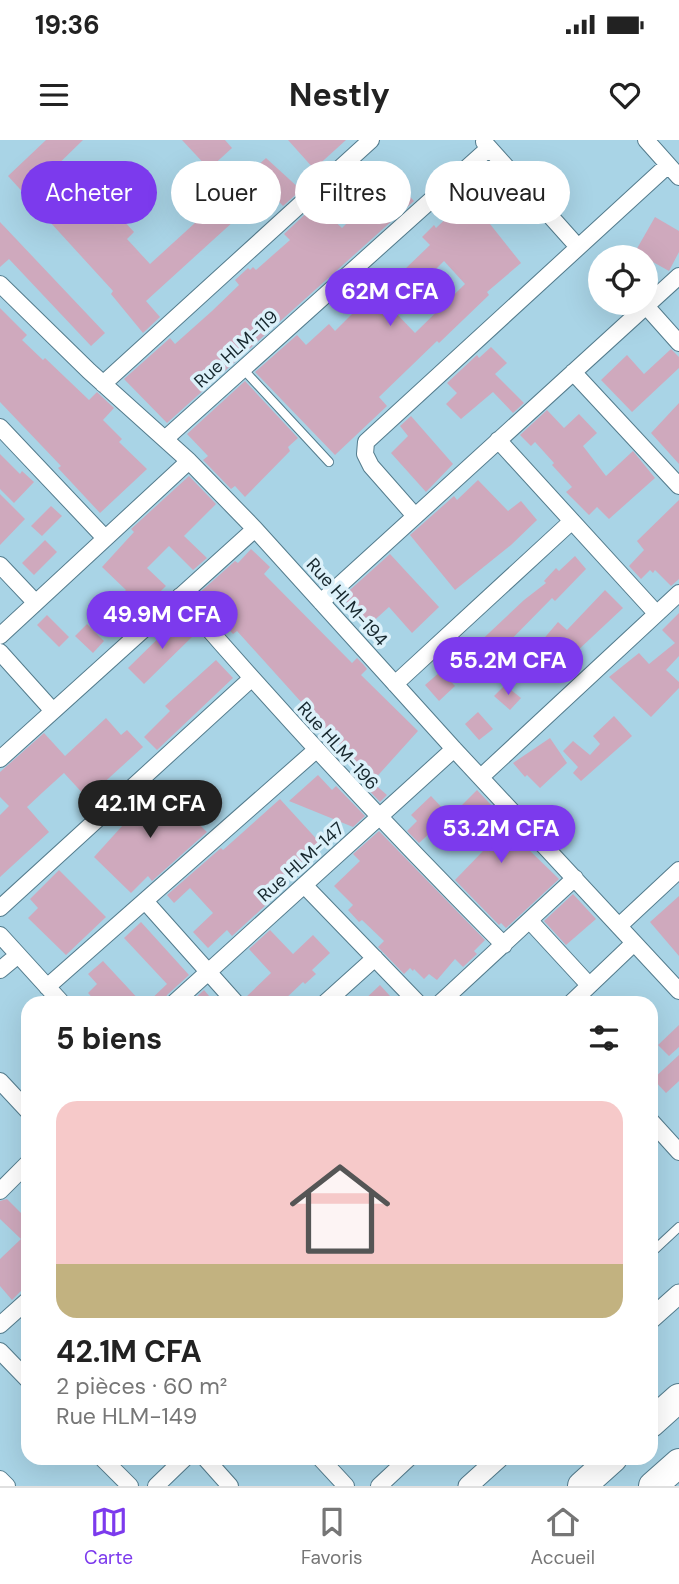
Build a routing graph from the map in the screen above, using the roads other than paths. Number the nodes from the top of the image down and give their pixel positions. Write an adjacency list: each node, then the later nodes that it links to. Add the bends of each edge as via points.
1 (371, 140): 14 (street)
2 (646, 140): 4 (street)
3 (486, 144): 5 (street); 12 (street, Rue HLM-119)
4 (673, 171): 5 (street)
5 (578, 247): 21 (street, via 366,442 371,466)
6 (679, 276): 8 (street)
7 (0, 284): 14 (street, Rue HLM-194)
8 (658, 295)
9 (636, 315): 13 (street)
10 (654, 315): 11 (street)
11 (679, 343)
12 (243, 369): 16 (street, Rue HLM-119); 19 (lane)
13 (573, 372): 17 (street); 20 (street)
14 (103, 384): 16 (street, Rue HLM-194)
15 (0, 427): 24 (street)
16 (165, 439): 18 (street, Rue HLM-194)
17 (498, 440): 21 (street); 22 (street)
18 (189, 461): 23 (street, Rue HLM-194); 24 (street)
19 (329, 462)
20 (679, 486)
21 (415, 516): 29 (street)
22 (572, 521): 30 (street); 34 (street)
23 (255, 529): 27 (street); 29 (street, Rue HLM-194)
24 (104, 538): 28 (street)
25 (0, 565): 28 (street)
26 (679, 593): 30 (street)
27 (180, 596): 33 (street, Rue HLM-196); 35 (street)
28 (35, 602): 31 (street)
29 (321, 602): 34 (street, Rue HLM-194)
30 (656, 613): 39 (street)
31 (0, 636)
32 (0, 652): 35 (street)
33 (251, 679): 37 (street, Rue HLM-196); 45 (street)
34 (396, 684): 36 (street, Rue HLM-194)
35 (53, 711): 38 (street)
36 (454, 749): 39 (street, Rue HLM-194); 40 (street, Rue HLM-147)
37 (316, 750): 40 (street, Rue HLM-196); 44 (street)
38 (0, 759)
39 (481, 777): 42 (street, Rue HLM-194)
40 (378, 818): 43 (street, Rue HLM-147); 50 (street, Rue HLM-196)
41 (679, 870): 47 (street)
42 (575, 878): 46 (street); 47 (street, Rue HLM-194)
43 (304, 885): 52 (street); 54 (street, Rue HLM-147)
44 (145, 901): 54 (street); 56 (street)
45 (0, 908)
46 (530, 920): 50 (street); 55 (street)
47 (619, 926): 49 (street, Rue HLM-194)
48 (0, 935): 51 (street)
49 (634, 943): 55 (street); 57 (street, Rue HLM-194)
50 (503, 945): 63 (street)
51 (18, 955): 53 (street); 56 (street)
52 (375, 958): 61 (street); 62 (street)
53 (0, 970)
54 (208, 972): 59 (street, Rue HLM-147); 60 (street)
55 (589, 985): 64 (street)
56 (47, 987): 58 (street)
57 (679, 991)
58 (55, 996)
59 (182, 996)
60 (230, 996)
61 (333, 996)
62 (411, 996)
63 (448, 996)
64 (577, 996)
65 (0, 1081): 66 (street)
66 (21, 1104)
67 (658, 1128): 68 (street)
68 (678, 1149)
69 (21, 1170): 70 (street)
70 (0, 1191)
71 (679, 1227): 72 (lane)
72 (658, 1246)
73 (679, 1294): 75 (street)
74 (21, 1306): 76 (street)
75 (658, 1313)
76 (0, 1325)
77 (0, 1351): 78 (street)
78 (21, 1373)
79 (679, 1398): 80 (highway)
80 (658, 1417)
81 (679, 1463): 98 (highway)
82 (109, 1465): 91 (street)
83 (178, 1465): 92 (street)
84 (211, 1465): 93 (street)
85 (326, 1465): 94 (street)
86 (402, 1465): 95 (street)
87 (485, 1465): 96 (street)
88 (605, 1465): 97 (highway)
89 (0, 1479): 90 (street)
90 (7, 1486)
91 (130, 1486)
92 (156, 1486)
93 (230, 1486)
94 (346, 1486)
95 (379, 1486)
96 (468, 1486)
97 (582, 1486)
98 (653, 1486)

